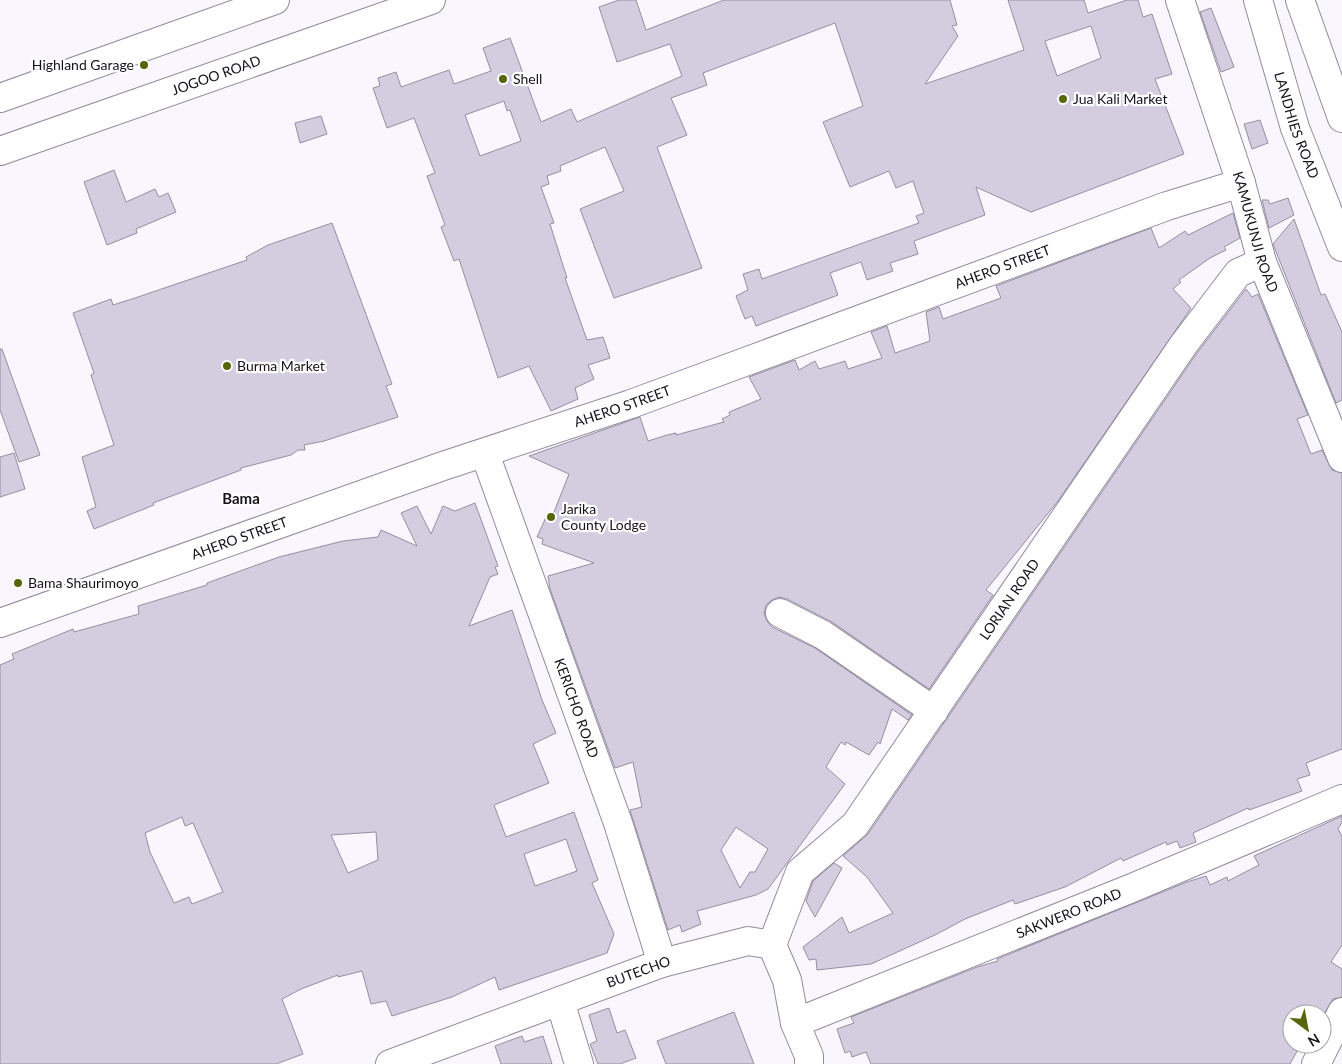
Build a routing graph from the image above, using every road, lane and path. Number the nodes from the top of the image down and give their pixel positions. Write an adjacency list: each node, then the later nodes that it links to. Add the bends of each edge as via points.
1 (275, 0): 6 (street)
2 (431, 0): 8 (street, JOGOO ROAD)
3 (1180, 0): 9 (street, KAMUKUNJI ROAD)
4 (1258, 0): 10 (street, LANDHIES ROAD, via 1295,128)
5 (1300, 0): 7 (street)
6 (0, 98)
7 (1342, 118)
8 (0, 151)
9 (1241, 183): 11 (street, KAMUKUNJI ROAD); 12 (street, AHERO STREET, via 1167,206 668,391)
10 (1342, 247)
11 (1262, 262): 13 (street, KAMUKUNJI ROAD); 16 (street, LORIAN ROAD, via 1238,273 1184,344)
12 (485, 454): 15 (street, AHERO STREET); 19 (street, KERICHO ROAD, via 618,823)
13 (1342, 458)
14 (780, 612): 16 (street, via 822,635)
15 (0, 623)
16 (934, 712): 18 (street, LORIAN ROAD, via 855,825 800,872)
17 (1342, 799): 22 (street, SAKWERO ROAD, via 1132,888)
18 (772, 945): 19 (street, BUTECHO, via 748,941); 22 (street, via 787,980)
19 (662, 963): 20 (street, BUTECHO)
20 (560, 1002): 23 (street, BUTECHO); 24 (street)
21 (1342, 1012): 26 (street)
22 (795, 1023): 25 (street, via 809,1056)
23 (390, 1064)
24 (579, 1064)
25 (809, 1064)
26 (1316, 1064)

